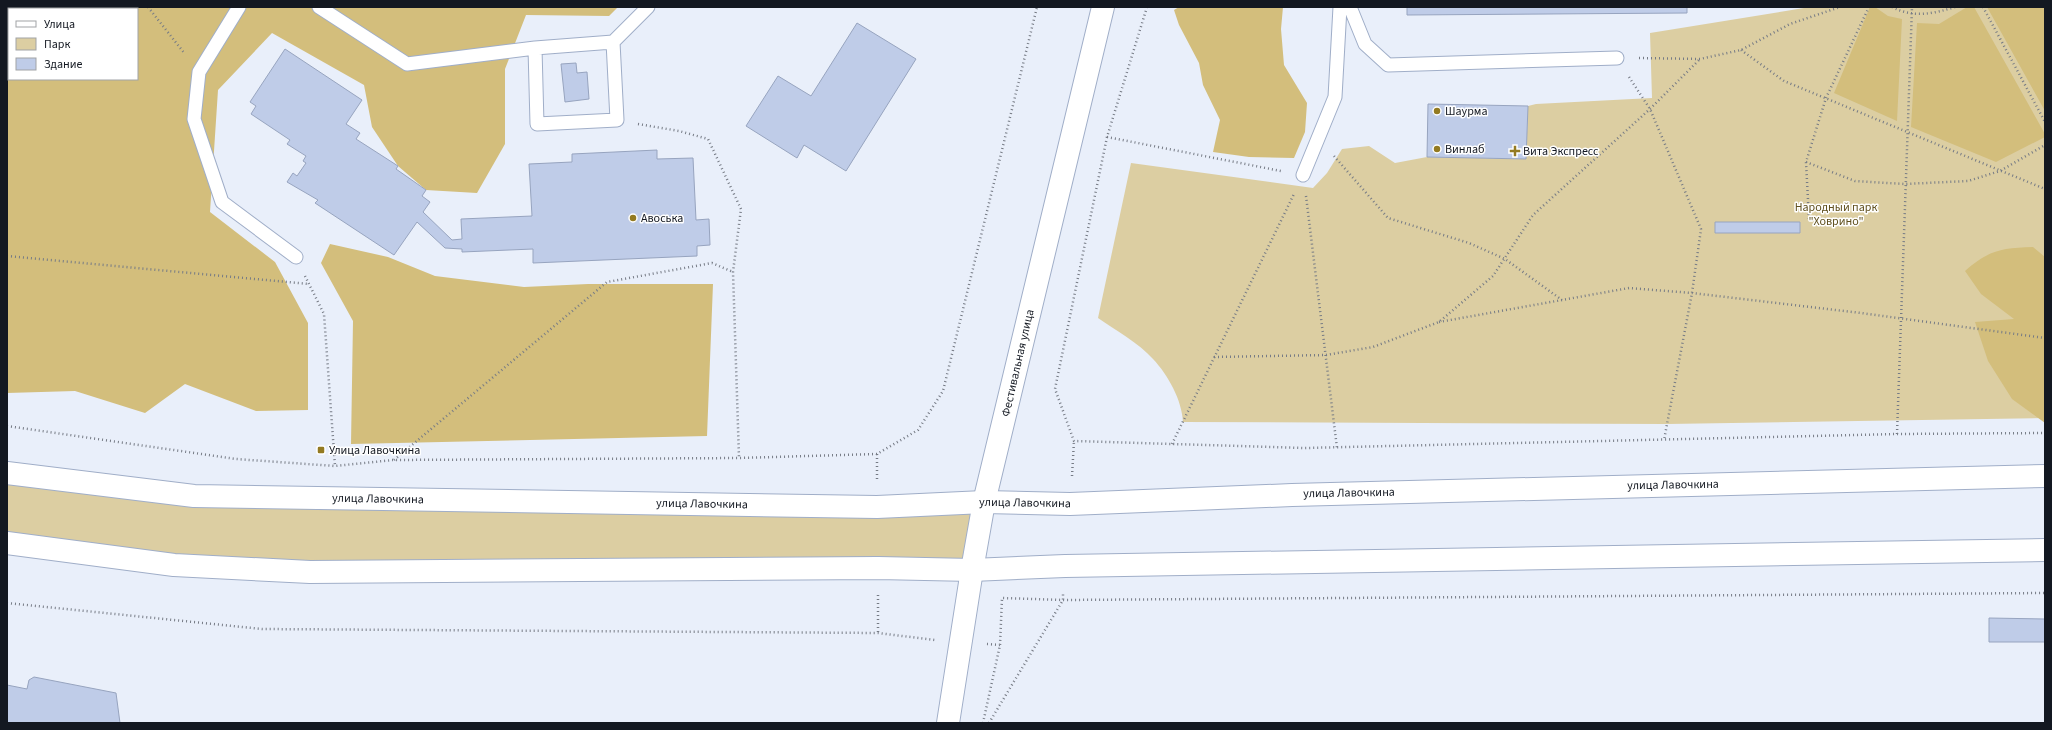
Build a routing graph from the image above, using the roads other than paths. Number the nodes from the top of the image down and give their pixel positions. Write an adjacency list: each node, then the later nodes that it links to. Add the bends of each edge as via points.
1 (238, 7): 11 (lane, via 200,72 194,119 222,202)
2 (319, 7): 8 (lane, via 406,64)
3 (648, 7): 7 (lane)
4 (1103, 7): 14 (main road, Фестивальная улица)
5 (1340, 7): 10 (lane, via 1334,97)
6 (1350, 7): 9 (lane, via 1366,44 1388,65)
7 (613, 42): 8 (lane); 8 (lane, via 617,120 537,124)
8 (535, 48)
9 (1617, 58)
10 (1303, 175)
11 (296, 257)
12 (7, 473): 14 (main road, улица Лавочкина, via 194,496 877,507)
13 (2045, 476): 14 (main road, улица Лавочкина, via 1292,495 1070,504)
14 (984, 502): 17 (main road, Фестивальная улица)
15 (7, 543): 17 (main road, via 174,565 310,572 878,568)
16 (2045, 550): 17 (main road)
17 (972, 570): 18 (main road, Фестивальная улица)
18 (948, 723)

